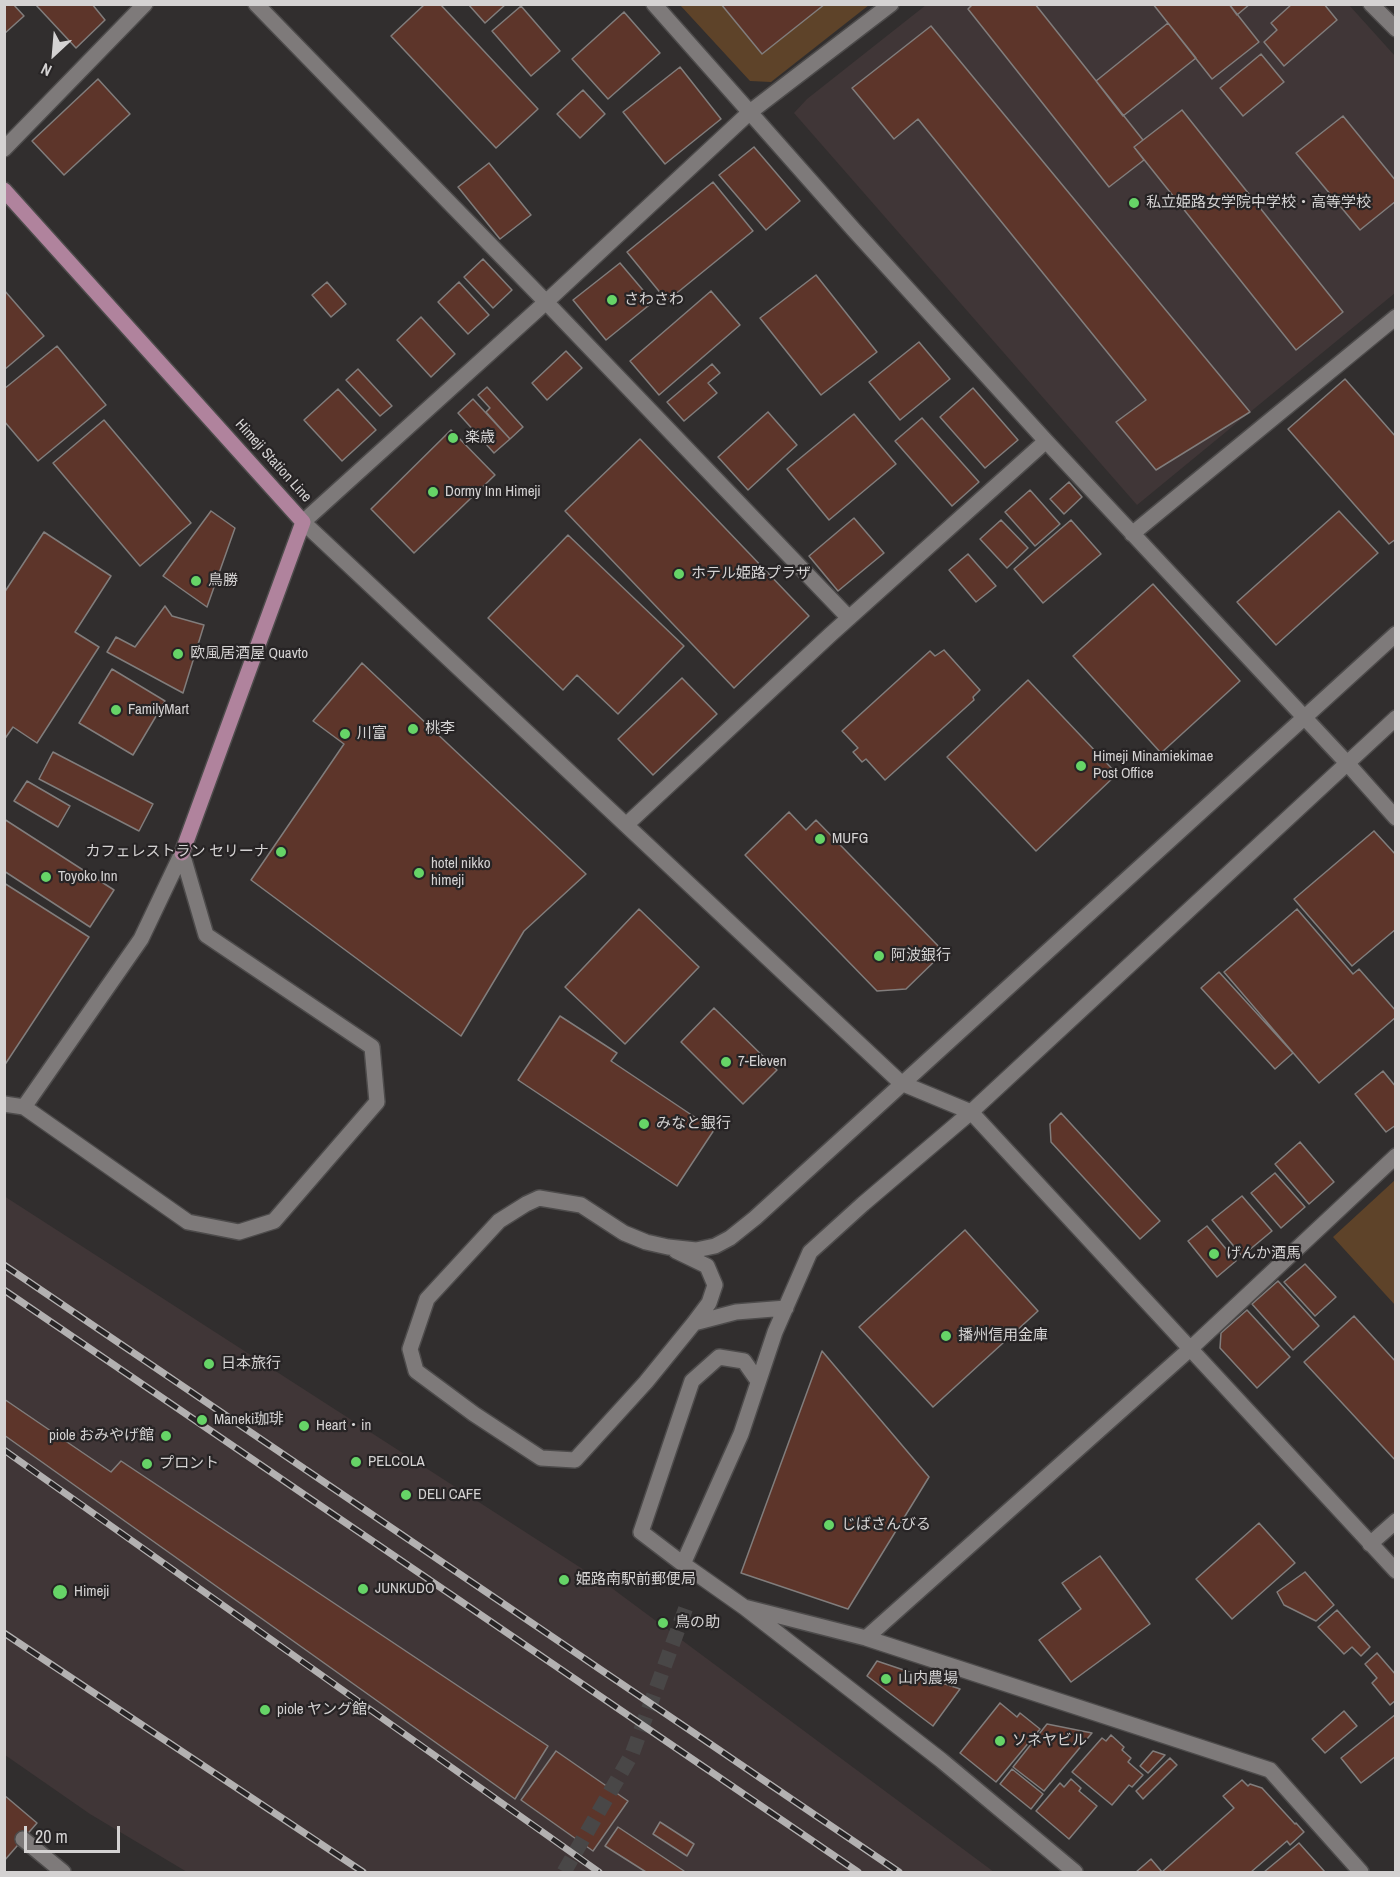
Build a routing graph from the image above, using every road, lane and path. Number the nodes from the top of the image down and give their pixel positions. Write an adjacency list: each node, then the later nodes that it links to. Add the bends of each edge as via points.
1 (145, 4): 8 (street)
2 (256, 4): 10 (street)
3 (654, 4): 7 (street)
4 (891, 4): 7 (street)
5 (1371, 4): 6 (street)
6 (1395, 30)
7 (750, 112): 10 (street); 12 (street)
8 (4, 149)
9 (4, 190): 13 (main road, Himeji Station Line)
10 (546, 302): 13 (street); 15 (street)
11 (1395, 317): 14 (street)
12 (1046, 441): 14 (street); 15 (street)
13 (303, 522): 21 (street); 22 (main road, Himeji Station Line)
14 (1132, 534): 17 (street)
15 (849, 618): 21 (street)
16 (1395, 634): 17 (street)
17 (1304, 717): 19 (street); 23 (street)
18 (1395, 718): 19 (street)
19 (1347, 763): 20 (street); 26 (street)
20 (1395, 818)
21 (626, 825): 23 (street)
22 (182, 852): 25 (street, via 141,939); 25 (street, via 206,935 372,1047 377,1102 274,1221 239,1232 188,1222)
23 (901, 1083): 26 (street); 28 (street, via 730,1238 696,1250)
24 (4, 1104): 25 (street)
25 (24, 1107)
26 (971, 1112): 29 (street, via 810,1252); 31 (street)
27 (1395, 1156): 31 (street)
28 (668, 1247): 30 (street, via 707,1266 715,1285 710,1303); 30 (street, via 624,1233 581,1205 539,1198 526,1204 499,1221 427,1299 410,1349 416,1371 541,1458 575,1460)
29 (786, 1308): 30 (street, via 736,1312); 32 (street)
30 (694, 1323)
31 (1190, 1349): 34 (street); 38 (street)
32 (758, 1382): 35 (street, via 741,1434); 35 (street, via 744,1361 719,1357 692,1381 641,1532)
33 (1395, 1521): 34 (street)
34 (1370, 1544): 36 (street)
35 (683, 1564): 37 (street)
36 (1395, 1571)
37 (744, 1607): 38 (street); 41 (street, via 941,1760)
38 (866, 1638): 42 (street, via 1270,1770)
39 (23, 1839): 40 (street)
40 (63, 1872)
41 (1074, 1872)
42 (1361, 1872)

